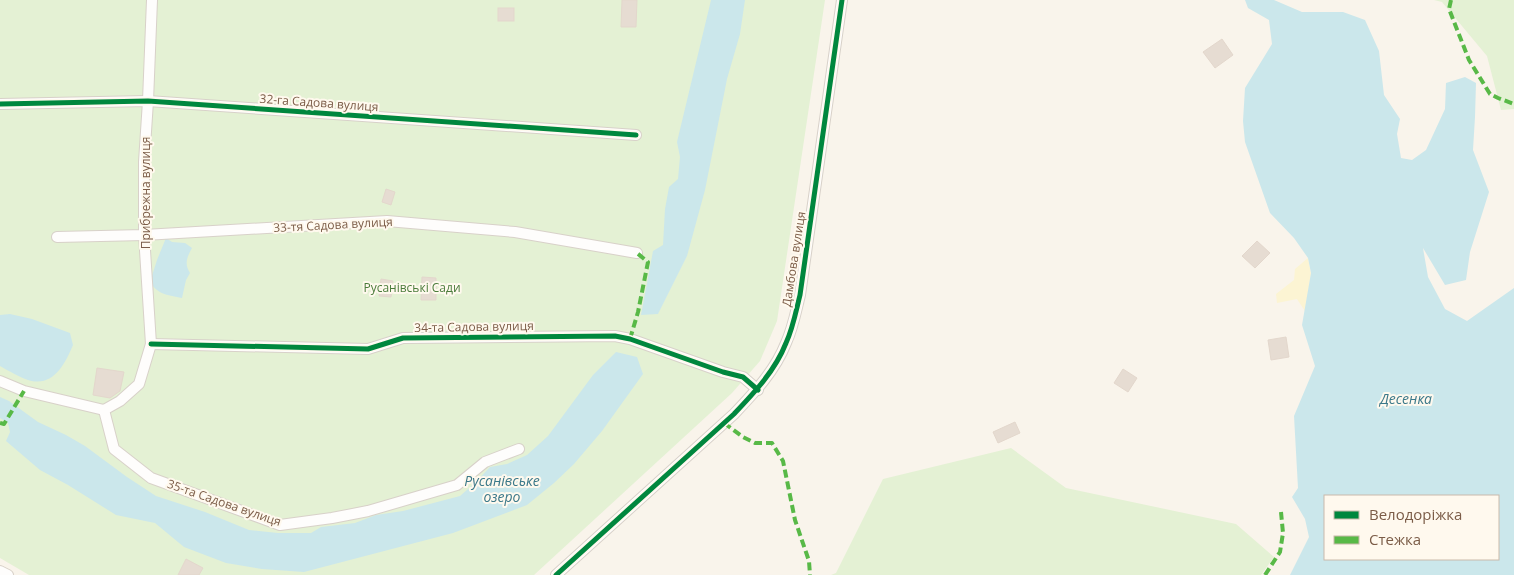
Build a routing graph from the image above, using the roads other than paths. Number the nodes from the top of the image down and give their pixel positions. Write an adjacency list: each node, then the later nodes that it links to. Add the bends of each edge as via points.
1 (152, 0): 3 (street, Прибрежна вулиця)
2 (842, 0): 11 (street, Дамбова вулиця, via 800,295 787,342)
3 (148, 101): 4 (street, 32-га Садова вулиця); 5 (street, 32-га Садова вулиця); 6 (street, Прибрежна вулиця)
4 (0, 104)
5 (636, 136)
6 (144, 235): 7 (street, 33-тя Садова вулиця); 8 (street, 33-тя Садова вулиця, via 387,220 516,232); 9 (street, Прибрежна вулиця)
7 (58, 237)
8 (637, 252)
9 (151, 344): 11 (street, 34-та Садова вулиця, via 368,349 403,338 615,336 743,377); 12 (street, Прибрежна вулиця, via 139,384)
10 (0, 380): 12 (street, via 24,391)
11 (758, 390): 16 (street, Дамбова вулиця)
12 (104, 410): 13 (street, 35-та Садова вулиця, via 114,449 151,478 280,525 368,511 457,485 485,462)
13 (519, 449)
14 (0, 571): 15 (street)
15 (8, 575)
16 (556, 575)

